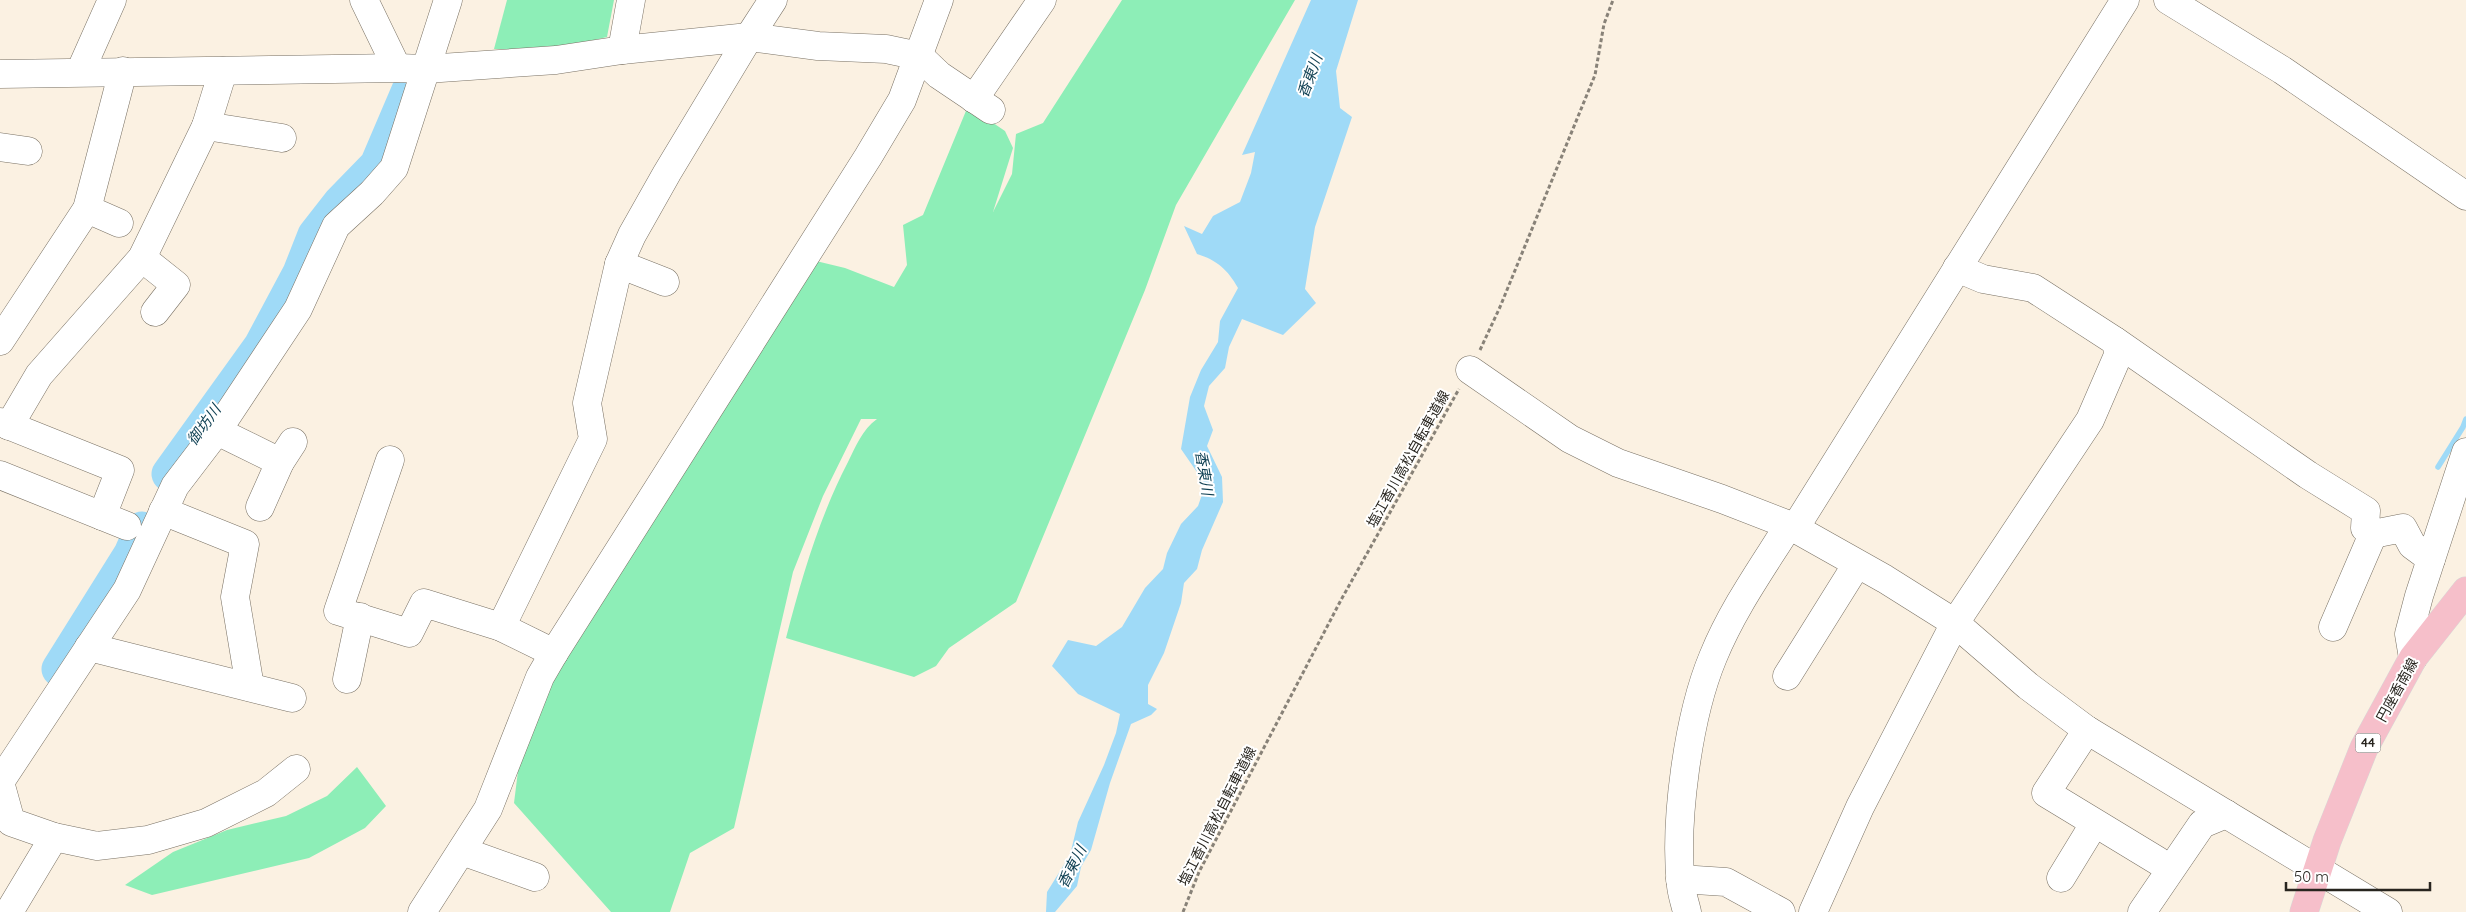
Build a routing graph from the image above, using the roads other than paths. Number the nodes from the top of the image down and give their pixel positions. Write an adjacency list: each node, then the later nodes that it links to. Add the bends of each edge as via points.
1 (112, 0): 17 (street)
2 (364, 0): 13 (street)
3 (448, 0): 14 (street)
4 (631, 0): 11 (street)
5 (774, 0): 10 (street)
6 (939, 0): 12 (street)
7 (1042, 0): 12 (street, via 982,104 939,75)
8 (2125, 0): 28 (street)
9 (2168, 0): 23 (street, via 2282,70)
10 (749, 36): 11 (street); 12 (street, via 818,46 886,49); 27 (street, via 667,173)
11 (622, 50): 14 (street, via 556,60)
12 (919, 56): 53 (street, via 902,100 868,158)
13 (397, 68): 14 (street); 16 (street)
14 (426, 69): 35 (street, via 394,168 336,226 298,309)
15 (123, 71): 16 (street); 17 (street); 24 (street)
16 (223, 71): 19 (street)
17 (80, 72): 18 (street)
18 (0, 74)
19 (206, 126): 20 (street); 26 (street)
20 (282, 138)
21 (0, 147): 22 (street)
22 (28, 151)
23 (2466, 196)
24 (87, 209): 25 (street); 31 (street)
25 (119, 223)
26 (142, 258): 30 (street, via 176,285); 34 (street, via 38,375)
27 (619, 264): 29 (street); 50 (street, via 587,403 593,439)
28 (1957, 268): 32 (street, via 1983,278 2033,288); 43 (street)
29 (665, 282)
30 (155, 312)
31 (0, 341)
32 (2115, 341): 44 (street, via 2308,475 2366,511 2365,528); 49 (street, via 2119,353 2090,420)
33 (1470, 370): 43 (street, via 1570,439 1618,463)
34 (5, 424): 41 (street, via 120,470)
35 (217, 431): 39 (street, via 286,452); 40 (street, via 174,486)
36 (2466, 452): 45 (street)
37 (390, 460): 48 (street, via 338,611)
38 (0, 476): 41 (street)
39 (260, 507)
40 (163, 511): 52 (street, via 127,590); 57 (street, via 245,544 235,598)
41 (102, 516): 42 (street)
42 (128, 526)
43 (1792, 527): 46 (street); 70 (street, via 1723,635 1712,659 1684,775)
44 (2373, 534): 45 (street, via 2403,528 2412,545); 51 (street)
45 (2431, 559): 54 (street, via 2409,634)
46 (1857, 564): 49 (street); 55 (street)
47 (2466, 591): 54 (main road, 円座香南線 / 44)
48 (360, 617): 50 (street, via 409,633 424,603); 56 (street)
49 (1956, 624): 59 (street, via 2028,686); 75 (street, via 1860,807)
50 (502, 627): 53 (street)
51 (2334, 628)
52 (89, 647): 57 (street); 61 (street)
53 (554, 653): 65 (street, via 540,677 488,809)
54 (2413, 658): 67 (main road, 円座香南線 / 44, via 2364,748)
55 (1787, 676)
56 (346, 679)
57 (250, 687): 58 (street)
58 (292, 698)
59 (2087, 730): 62 (street); 63 (street, via 2046,793)
60 (296, 769): 64 (street, via 266,793 206,823 148,840 97,846)
61 (0, 782): 64 (street, via 11,822)
62 (2226, 814): 67 (street); 76 (street, via 2202,824)
63 (2094, 824): 66 (street); 69 (street)
64 (54, 837): 71 (street)
65 (462, 851): 68 (street); 72 (street, via 432,892)
66 (2158, 861)
67 (2318, 870): 77 (main road, 円座香南線 / 44); 78 (street)
68 (534, 877)
69 (2060, 878)
70 (1680, 879): 73 (street); 74 (street, via 1726,882)
71 (9, 912)
72 (422, 912)
73 (1687, 912)
74 (1781, 912)
75 (1813, 912)
76 (2142, 912)
77 (2304, 912)
78 (2388, 912)

